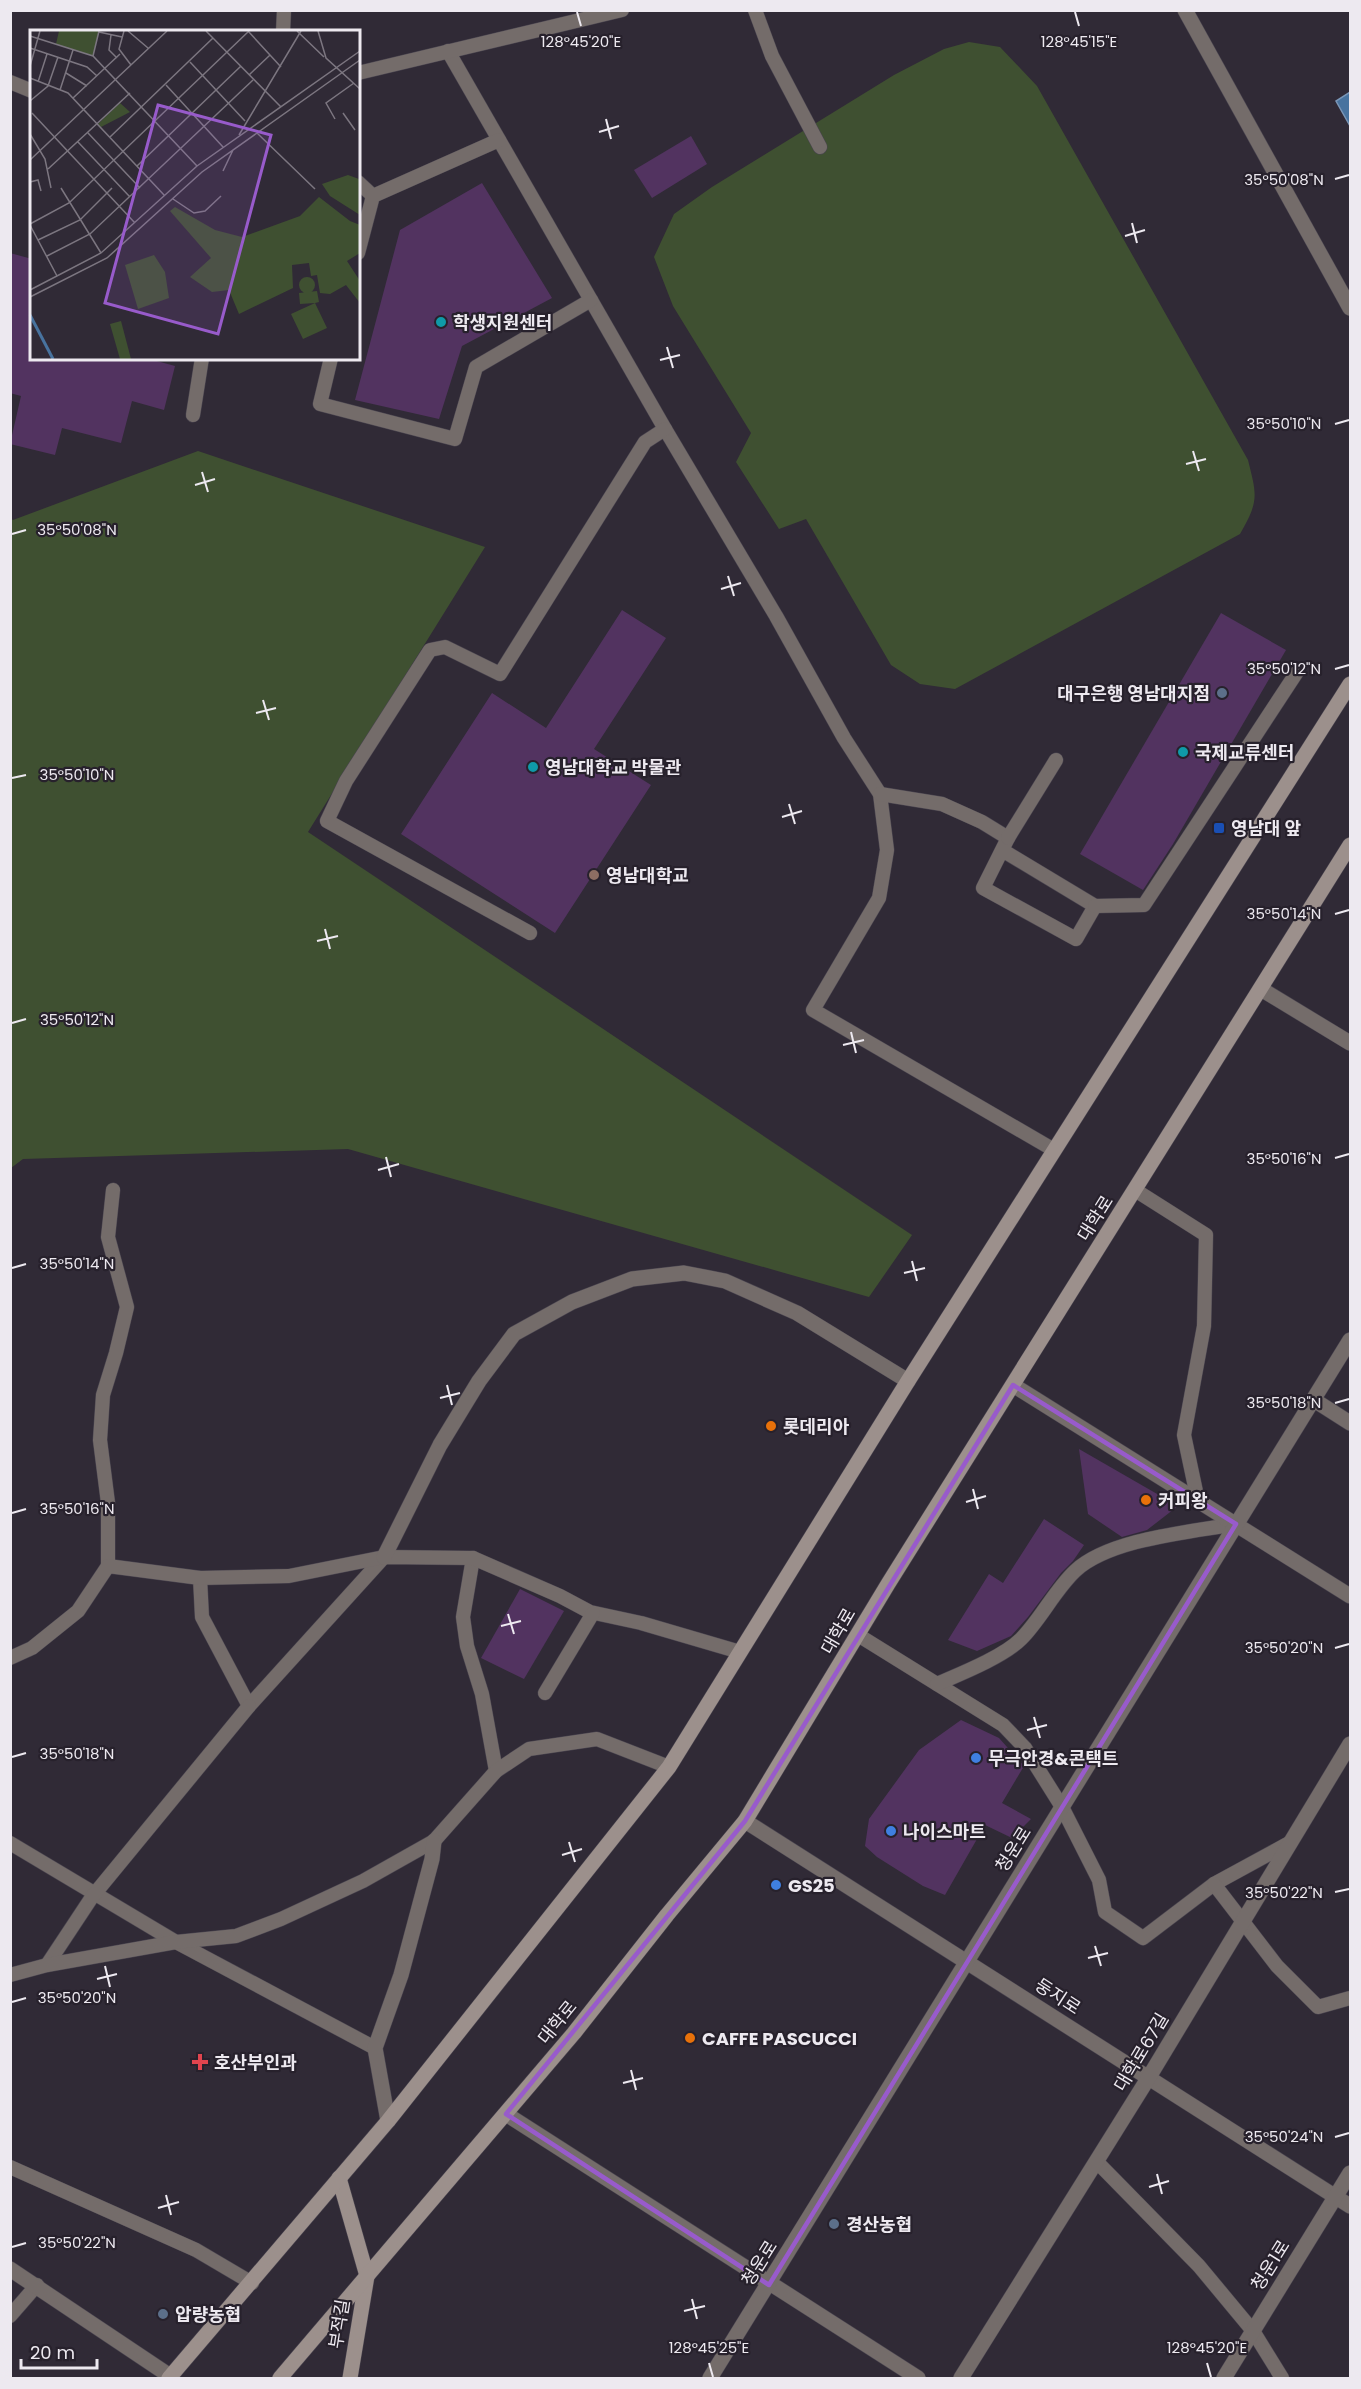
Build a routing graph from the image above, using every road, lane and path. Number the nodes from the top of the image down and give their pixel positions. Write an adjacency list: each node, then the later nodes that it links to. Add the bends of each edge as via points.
1 (284, 10): 5 (lane)
2 (622, 10): 6 (lane)
3 (754, 10): 11 (lane, via 772,56)
4 (1185, 10): 16 (street)
5 (283, 30)
6 (448, 51): 7 (lane); 10 (lane)
7 (360, 73)
8 (10, 82): 9 (lane)
9 (30, 90)
10 (499, 140): 13 (lane); 15 (lane)
11 (820, 147)
12 (360, 184): 13 (lane)
13 (374, 196): 14 (lane)
14 (360, 246)
15 (591, 300): 18 (lane, via 476,367 455,439 320,404); 20 (lane)
16 (1350, 308)
17 (202, 360): 19 (lane)
18 (331, 360)
19 (193, 415)
20 (665, 429): 24 (lane); 28 (lane, via 645,442 500,674 445,648 430,650 346,781 327,821)
21 (1297, 672): 27 (lane, via 1144,905)
22 (1350, 684): 31 (main road)
23 (1056, 759): 25 (lane)
24 (880, 794): 25 (lane, via 942,804 982,822); 31 (lane, via 887,850 879,898 813,1010)
25 (1005, 844): 27 (lane); 27 (lane, via 983,888 1076,939)
26 (1350, 845): 29 (main road, 대학로)
27 (1095, 906)
28 (530, 933)
29 (1261, 989): 30 (street); 33 (main road, 대학로)
30 (1350, 1043)
31 (1054, 1150): 35 (main road)
32 (113, 1190): 43 (lane, via 108,1237 127,1307 103,1395 100,1440 108,1503)
33 (1136, 1190): 36 (main road, 대학로); 39 (lane, via 1206,1235 1204,1326 1184,1435)
34 (1350, 1340): 37 (street, 청운로)
35 (908, 1381): 41 (street, via 797,1313 725,1281 684,1273 632,1279 572,1302 514,1334 440,1445); 48 (main road)
36 (1013, 1385): 39 (street); 47 (main road, 대학로)
37 (1314, 1400): 38 (street); 40 (street, 청운로)
38 (1350, 1423)
39 (1198, 1501): 40 (street)
40 (1236, 1524): 45 (street); 50 (lane, via 1164,1536 1105,1552 1076,1571 1020,1641 979,1666); 56 (street, 청운로)
41 (384, 1557): 42 (lane); 44 (lane, via 289,1576); 52 (lane)
42 (473, 1558): 46 (lane); 55 (lane, via 463,1617)
43 (108, 1566): 44 (lane); 49 (lane, via 78,1611 32,1648)
44 (200, 1578): 52 (lane, via 202,1617)
45 (1350, 1596)
46 (593, 1613): 48 (lane); 51 (lane)
47 (858, 1635): 50 (lane); 57 (main road, 대학로)
48 (740, 1652): 54 (main road)
49 (10, 1658)
50 (936, 1684): 56 (lane, via 1003,1725 1025,1748)
51 (545, 1693)
52 (249, 1706): 62 (lane)
53 (1350, 1744): 59 (street, 대학로67길)
54 (669, 1767): 55 (lane, via 597,1739 529,1749); 72 (main road)
55 (496, 1771): 58 (lane)
56 (1062, 1807): 61 (lane, via 1099,1880 1105,1912 1143,1938); 65 (street, 청운로)
57 (745, 1821): 65 (street, 둥지로); 71 (main road, 대학로)
58 (434, 1841): 64 (lane, via 363,1881 281,1919 236,1936); 69 (street, via 401,1975)
59 (1291, 1842): 61 (lane); 63 (street, 대학로67길)
60 (10, 1843): 62 (lane)
61 (1214, 1884): 63 (lane)
62 (95, 1893): 64 (lane); 66 (lane)
63 (1243, 1922): 68 (lane, via 1277,1966 1318,2007); 70 (street, 대학로67길)
64 (176, 1942): 66 (lane); 69 (lane)
65 (967, 1961): 70 (street, 둥지로); 83 (street, 청운로)
66 (47, 1965): 67 (lane)
67 (10, 1975)
68 (1350, 1998)
69 (375, 2048): 72 (street)
70 (1149, 2077): 73 (street, 대학로67길); 77 (street, 둥지로)
71 (506, 2114): 80 (main road, 대학로); 83 (street)
72 (388, 2121): 76 (main road)
73 (1097, 2162): 85 (lane, via 1199,2266); 91 (street, 대학로67길)
74 (10, 2166): 81 (lane, via 196,2250)
75 (1350, 2173): 77 (street, 청운1로)
76 (339, 2178): 80 (main road); 81 (main road)
77 (1336, 2196): 78 (street, 둥지로); 85 (street, 청운1로)
78 (1350, 2206)
79 (10, 2269): 82 (street)
80 (367, 2276): 87 (main road, 대학로); 88 (main road, 부적길)
81 (252, 2283): 86 (main road)
82 (37, 2285): 84 (lane); 86 (street)
83 (769, 2285): 89 (street, 청운로); 90 (street)
84 (10, 2316)
85 (1253, 2331): 92 (street, 청운1로); 93 (lane)
86 (170, 2377)
87 (280, 2379)
88 (350, 2379)
89 (710, 2379)
90 (918, 2379)
91 (962, 2379)
92 (1224, 2379)
93 (1282, 2379)

